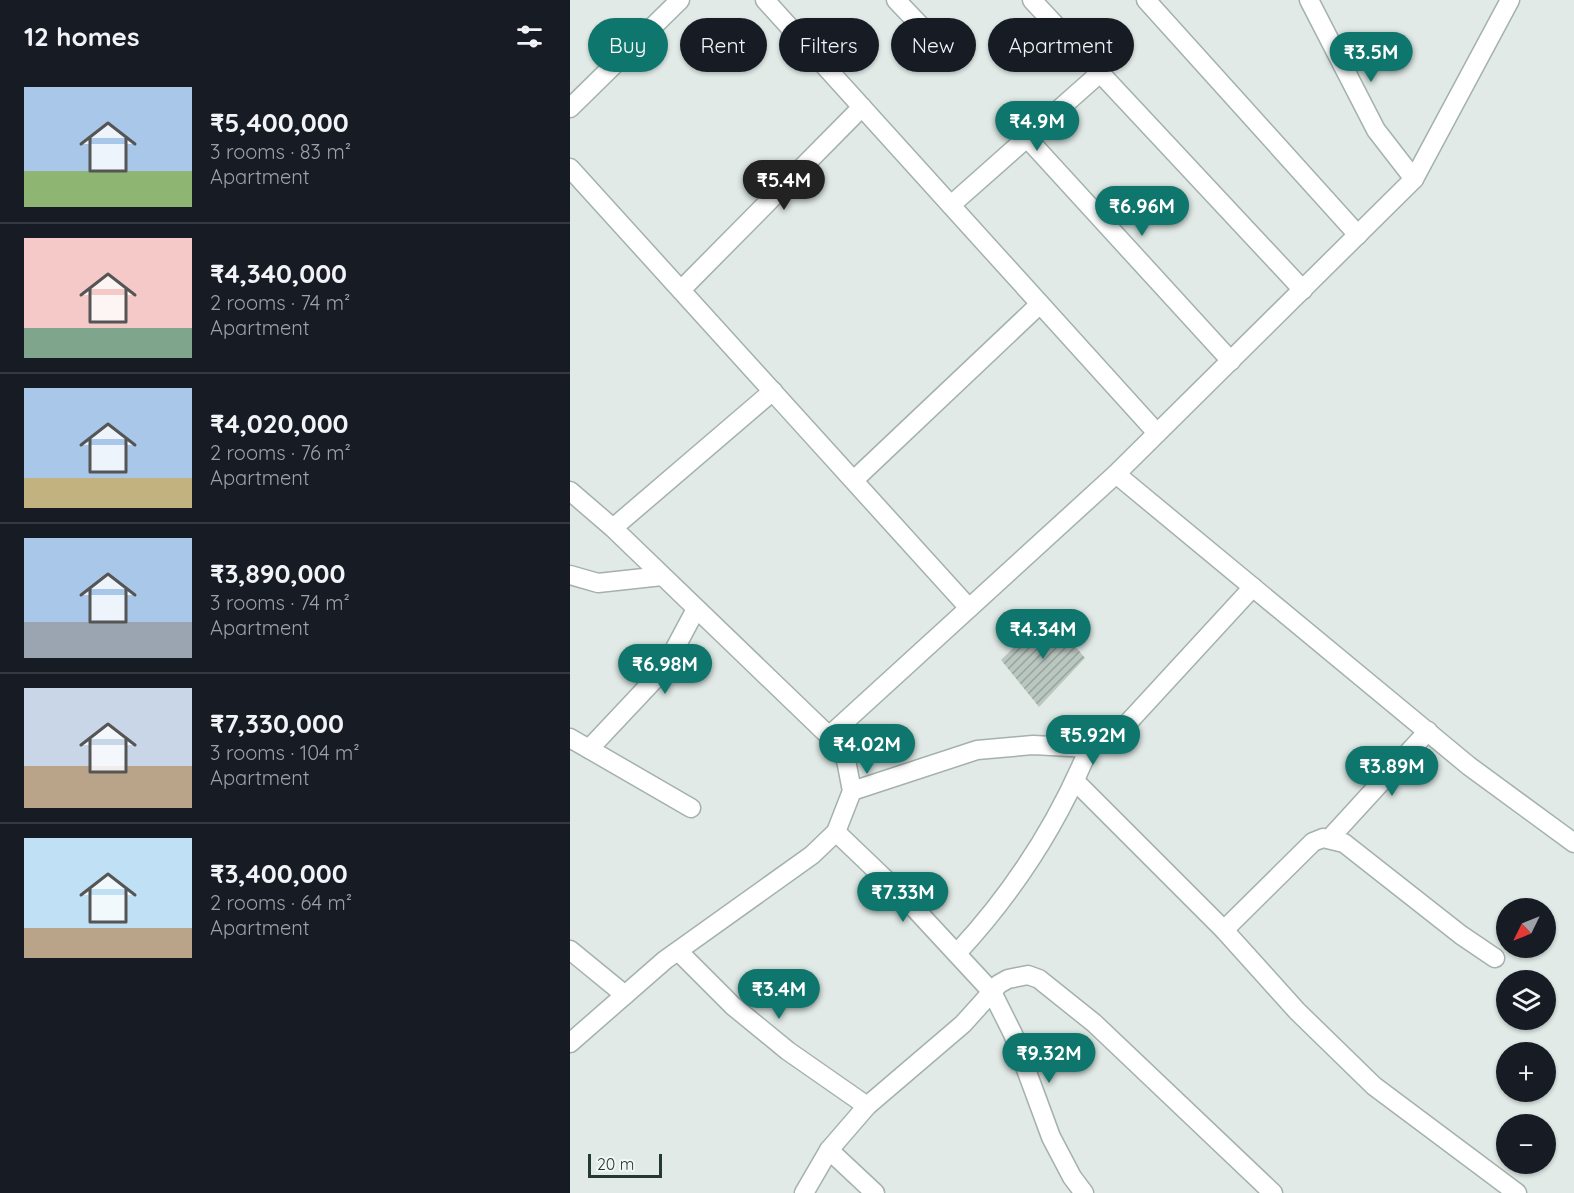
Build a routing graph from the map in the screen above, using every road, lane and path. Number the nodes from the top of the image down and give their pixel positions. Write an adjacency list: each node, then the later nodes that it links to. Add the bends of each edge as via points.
1 (680, 0): 11 (street)
2 (765, 0): 10 (street)
3 (896, 0): 8 (street)
4 (1032, 0): 9 (street)
5 (1146, 0): 16 (street)
6 (1309, 0): 14 (street, via 1376,130)
7 (1510, 0): 14 (street)
8 (913, 18)
9 (1100, 73): 12 (street); 18 (street)
10 (862, 107): 15 (street); 17 (street)
11 (570, 108)
12 (1027, 138): 15 (street); 20 (street)
13 (570, 168): 17 (street)
14 (1413, 179): 16 (street)
15 (951, 205): 19 (street)
16 (1358, 235): 18 (street)
17 (681, 290): 21 (street)
18 (1303, 290): 20 (street)
19 (1040, 304): 22 (street); 24 (street)
20 (1231, 361): 22 (street)
21 (773, 391): 24 (street); 26 (street)
22 (1157, 433): 23 (street)
23 (1116, 474): 29 (street); 30 (street)
24 (854, 480): 30 (street)
25 (570, 491): 26 (street)
26 (613, 528): 28 (street)
27 (570, 575): 28 (street, via 606,583)
28 (662, 576): 31 (street)
29 (1253, 587): 32 (street); 35 (street, via 1125,726)
30 (969, 608): 33 (street)
31 (696, 609): 33 (street); 36 (street, via 653,681)
32 (1428, 731): 41 (street); 42 (street)
33 (829, 736): 38 (street, via 846,760)
34 (570, 738): 36 (street)
35 (1089, 748): 37 (street); 38 (street, via 1033,745 977,750)
36 (589, 749): 39 (street)
37 (1075, 781): 43 (street); 46 (street, via 1012,887)
38 (852, 791): 40 (street)
39 (691, 808)
40 (836, 832): 45 (street, via 812,855); 46 (street)
41 (1330, 838): 43 (street, via 1313,842); 47 (street, via 1344,843)
42 (1574, 843)
43 (1224, 930): 57 (street, via 1297,1011 1374,1086)
44 (570, 950): 49 (street)
45 (678, 951): 49 (street); 51 (street, via 733,1006 788,1051)
46 (957, 953): 48 (street)
47 (1496, 958)
48 (992, 992): 51 (street, via 963,1024); 55 (street, via 1013,1034 1052,1137); 56 (street, via 1018,975 1040,979 1094,1023)
49 (625, 995): 50 (street)
50 (570, 1043)
51 (867, 1106): 52 (street)
52 (829, 1150): 53 (street); 54 (street)
53 (804, 1193)
54 (874, 1193)
55 (1084, 1193)
56 (1273, 1193)
57 (1517, 1193)

